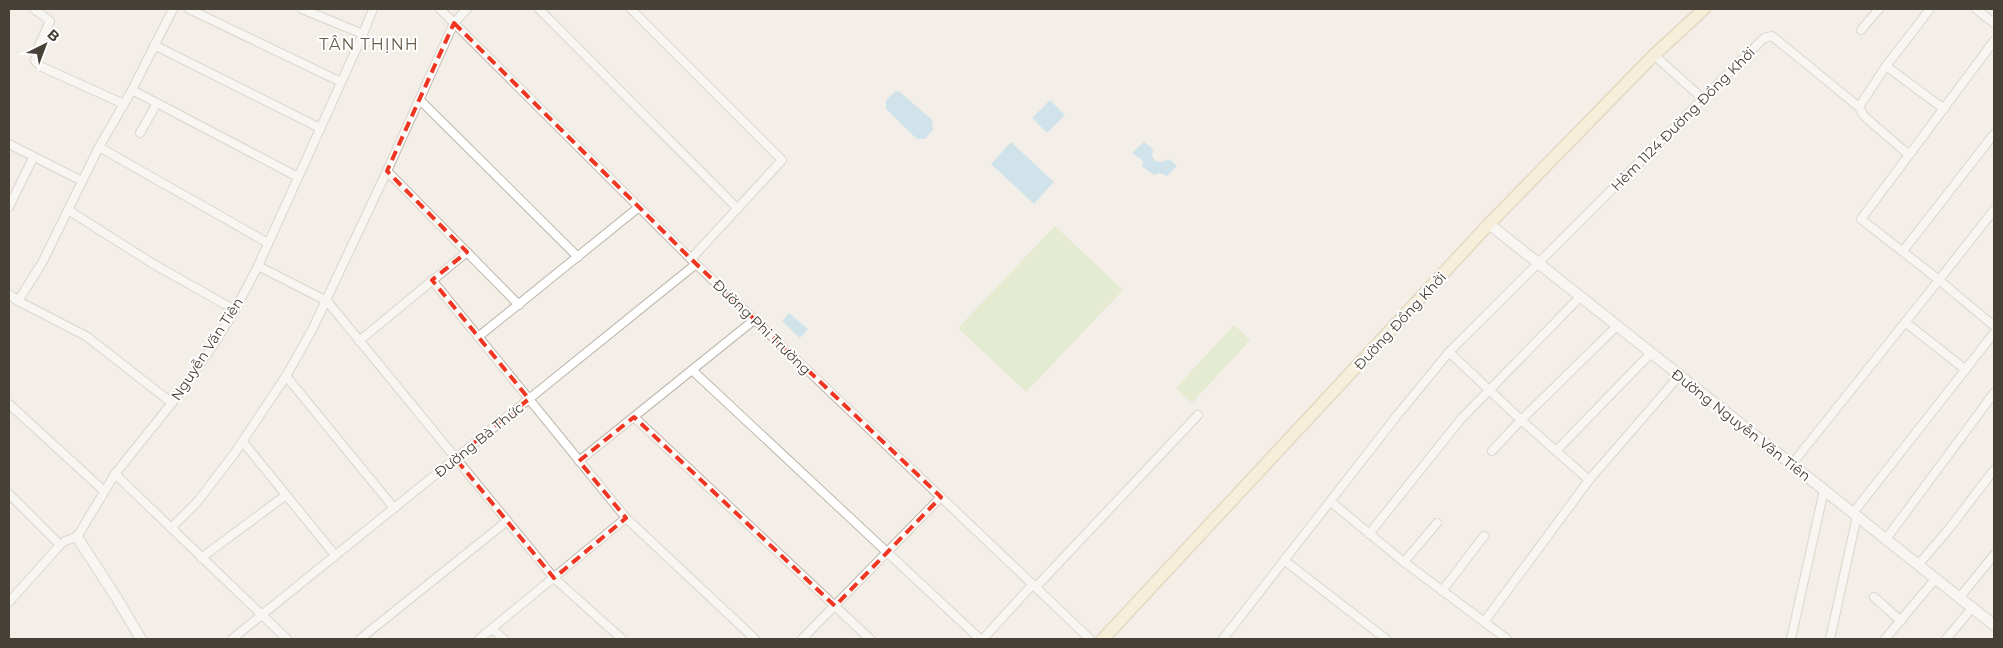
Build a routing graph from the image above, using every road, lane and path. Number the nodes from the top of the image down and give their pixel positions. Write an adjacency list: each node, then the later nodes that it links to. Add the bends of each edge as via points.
1 (34, 9): 27 (street, via 50,21 35,61)
2 (172, 9): 19 (street)
3 (190, 9): 22 (street)
4 (302, 9): 17 (street)
5 (373, 9): 17 (street, Nguyễn Văn Tiên)
6 (440, 9): 14 (street, Đường Phi Trường)
7 (467, 9): 14 (street)
8 (539, 9): 42 (street)
9 (631, 9): 42 (street, Đường Bà Thức, via 782,160)
10 (1704, 9): 20 (main road, Đường Đồng Khởi)
11 (1879, 9): 16 (street)
12 (1930, 9): 21 (street)
13 (1976, 9): 15 (street)
14 (454, 23): 25 (street); 41 (street, Đường Phi Trường)
15 (1994, 23)
16 (1861, 30)
17 (363, 34): 22 (street, Nguyễn Văn Tiên)
18 (1994, 41): 29 (street)
19 (154, 45): 23 (street); 30 (street)
20 (1654, 55): 24 (street); 45 (main road, Đường Đồng Khởi)
21 (1886, 66): 28 (street); 29 (street)
22 (341, 82): 30 (street, Nguyễn Văn Tiên)
23 (132, 90): 26 (street); 27 (street)
24 (1702, 98): 28 (street, Hẻm 1124 Đường Đồng Khởi, via 1764,38 1772,36); 51 (street, Hẻm 1124 Đường Đồng Khởi)
25 (420, 100): 37 (street); 49 (street)
26 (157, 103): 31 (street); 38 (street)
27 (124, 104): 34 (street)
28 (1859, 107): 35 (street, via 1864,116)
29 (1944, 109): 35 (street)
30 (320, 128): 38 (street, Nguyễn Văn Tiên)
31 (140, 133)
32 (1994, 134): 47 (street)
33 (9, 144): 36 (street)
34 (99, 147): 39 (street); 46 (street)
35 (1909, 154): 47 (street, via 1860,219)
36 (33, 158): 39 (street); 40 (street)
37 (387, 171): 48 (street); 57 (street)
38 (298, 177): 46 (street, Nguyễn Văn Tiên)
39 (82, 181): 43 (street)
40 (9, 205)
41 (639, 207): 49 (street); 50 (street, Đường Phi Trường)
42 (738, 209): 50 (street, Đường Bà Thức)
43 (68, 210): 56 (street, via 42,264); 59 (street)
44 (1994, 210): 54 (street)
45 (1489, 224): 51 (street, Đường Nguyễn Văn Tiên); 140 (main road, Đường Đồng Khởi)
46 (268, 244): 52 (street, Nguyễn Văn Tiên)
47 (1903, 251): 54 (street)
48 (467, 252): 53 (street); 58 (street)
49 (578, 257): 58 (street)
50 (693, 262): 60 (street, Đường Phi Trường); 75 (street, Đường Bà Thức)
51 (1539, 264): 55 (street, Đường Nguyễn Văn Tiên); 67 (street, Hẻm 1124 Đường Đồng Khởi)
52 (258, 266): 57 (street); 59 (street, Nguyễn Văn Tiên)
53 (432, 280): 65 (street); 66 (street)
54 (1939, 280): 61 (street); 63 (street)
55 (1580, 297): 62 (street, Đường Nguyễn Văn Tiên); 73 (street)
56 (12, 299): 76 (street, via 86,336)
57 (327, 301): 66 (street); 71 (street)
58 (519, 305): 65 (street)
59 (235, 310): 76 (street, Nguyễn Văn Tiên)
60 (754, 320): 69 (street); 94 (street, Đường Phi Trường)
61 (1904, 322): 70 (street); 86 (street)
62 (1616, 326): 68 (street, Đường Nguyễn Văn Tiên); 80 (street)
63 (1994, 326)
64 (1994, 333): 70 (street)
65 (478, 337): 75 (street)
66 (359, 341): 84 (street)
67 (1449, 352): 73 (street); 95 (street, Hẻm 1124 Đường Đồng Khởi)
68 (1650, 354): 72 (street, Đường Nguyễn Văn Tiên); 83 (street)
69 (692, 370): 79 (street); 107 (street)
70 (1966, 370): 97 (street)
71 (286, 376): 81 (street); 96 (street)
72 (1679, 376): 86 (street, Đường Nguyễn Văn Tiên); 89 (street)
73 (1488, 390): 80 (street); 102 (street, via 1431,454)
74 (1994, 393): 105 (street)
75 (529, 399): 84 (street, Đường Bà Thức); 85 (street)
76 (172, 403): 88 (street, Nguyễn Văn Tiên)
77 (9, 404): 90 (street)
78 (1198, 415): 116 (street)
79 (634, 417): 85 (street); 121 (street)
80 (1521, 420): 82 (street); 83 (street)
81 (243, 442): 93 (street); 101 (street, via 206,492)
82 (1492, 451)
83 (1556, 451): 89 (street)
84 (455, 458): 96 (street, Đường Bà Thức); 99 (street)
85 (579, 461): 98 (street)
86 (1792, 464): 91 (street, Đường Nguyễn Văn Tiên)
87 (1994, 470): 113 (street)
88 (114, 474): 90 (street, Nguyễn Văn Tiên); 101 (street)
89 (1589, 480): 125 (street)
90 (104, 490): 104 (street, Nguyễn Văn Tiên)
91 (1824, 490): 97 (street, Đường Nguyễn Văn Tiên); 144 (street)
92 (9, 494): 106 (street)
93 (286, 495): 108 (street); 110 (street)
94 (941, 497): 107 (street); 116 (street, Đường Phi Trường)
95 (1331, 502): 102 (street); 111 (street)
96 (394, 508): 108 (street, Đường Bà Thức)
97 (1855, 514): 105 (street, Đường Nguyễn Văn Tiên); 145 (street)
98 (626, 518): 114 (street); 135 (street)
99 (506, 521): 114 (street); 131 (street)
100 (1437, 523): 112 (street)
101 (171, 528): 110 (street)
102 (1369, 534): 112 (street)
103 (1484, 536): 117 (street)
104 (77, 537): 106 (street); 128 (street)
105 (1886, 539): 113 (street, Đường Nguyễn Văn Tiên)
106 (60, 545): 120 (street)
107 (887, 552): 121 (street); 138 (street)
108 (335, 555): 123 (street, Đường Bà Thức)
109 (1994, 555): 119 (street)
110 (201, 558): 123 (street)
111 (1284, 560): 141 (street); 142 (street)
112 (1404, 562): 117 (street)
113 (1918, 565): 115 (street, Đường Nguyễn Văn Tiên)
114 (554, 578): 127 (street); 134 (street)
115 (1936, 578): 119 (street, Đường Nguyễn Văn Tiên); 124 (street)
116 (1035, 585): 138 (street); 139 (street, Đường Phi Trường)
117 (1442, 591): 125 (street)
118 (1874, 597): 124 (street)
119 (1960, 597): 122 (street, Đường Nguyễn Văn Tiên)
120 (9, 602)
121 (835, 606): 136 (street); 137 (street)
122 (1973, 607): 126 (street, Đường Nguyễn Văn Tiên); 147 (street)
123 (262, 615): 129 (street, Đường Bà Thức); 130 (street)
124 (1901, 620): 146 (street)
125 (1484, 622): 143 (street)
126 (1994, 624)
127 (492, 628): 132 (street); 133 (street)
128 (141, 639)
129 (232, 639)
130 (287, 639)
131 (360, 639)
132 (478, 639)
133 (504, 639)
134 (622, 639)
135 (755, 639)
136 (802, 639)
137 (870, 639)
138 (982, 639)
139 (1090, 639)
140 (1103, 639)
141 (1223, 639)
142 (1386, 639)
143 (1507, 639)
144 (1791, 639)
145 (1830, 639)
146 (1885, 639)
147 (1946, 639)

